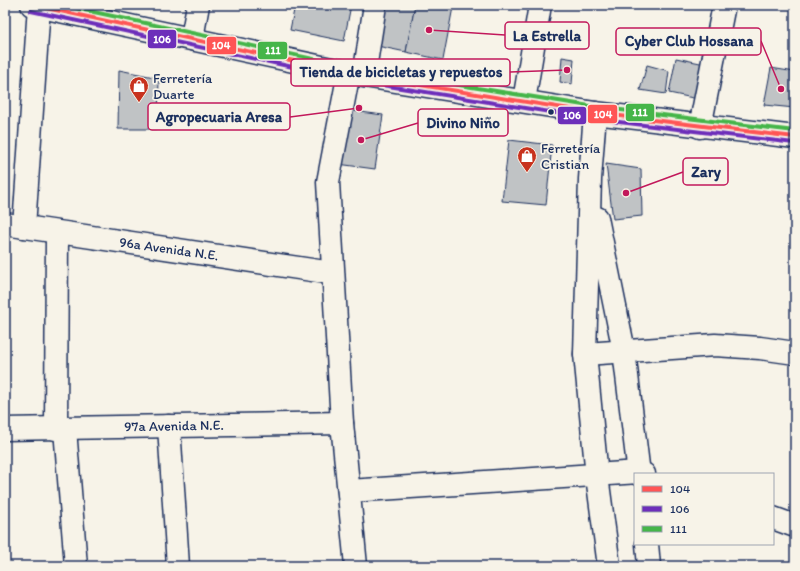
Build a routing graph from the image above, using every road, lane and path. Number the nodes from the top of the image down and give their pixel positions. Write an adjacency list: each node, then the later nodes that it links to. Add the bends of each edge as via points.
1 (198, 5): 6 (street)
2 (376, 5): 7 (street)
3 (540, 5): 8 (street)
4 (724, 5): 10 (street)
5 (35, 6): 6 (street); 13 (street)
6 (192, 38): 7 (street)
7 (356, 74): 8 (street); 15 (street, via 328,182)
8 (524, 101): 9 (street)
9 (595, 113): 10 (street); 12 (street)
10 (700, 127): 11 (street)
11 (795, 137)
12 (590, 179): 16 (street); 17 (street)
13 (14, 226): 14 (street, 96a Avenida N.E.)
14 (57, 233): 15 (street, 96a Avenida N.E.); 22 (street)
15 (332, 273): 19 (street)
16 (624, 351): 17 (street); 18 (street, via 715,345 760,348); 24 (street)
17 (585, 354): 25 (street)
18 (795, 354)
19 (342, 423): 20 (street, 97a Avenida N.E.); 26 (street)
20 (169, 426): 22 (street, 97a Avenida N.E.); 31 (street)
21 (5, 429): 22 (street, 97a Avenida N.E.)
22 (60, 429): 30 (street)
23 (634, 473): 25 (street)
24 (641, 473)
25 (597, 476): 26 (street); 33 (street)
26 (349, 491): 32 (street)
27 (774, 518): 28 (street)
28 (795, 526)
29 (647, 545): 34 (street)
30 (76, 566)
31 (178, 566)
32 (356, 566)
33 (609, 566)
34 (649, 566)

